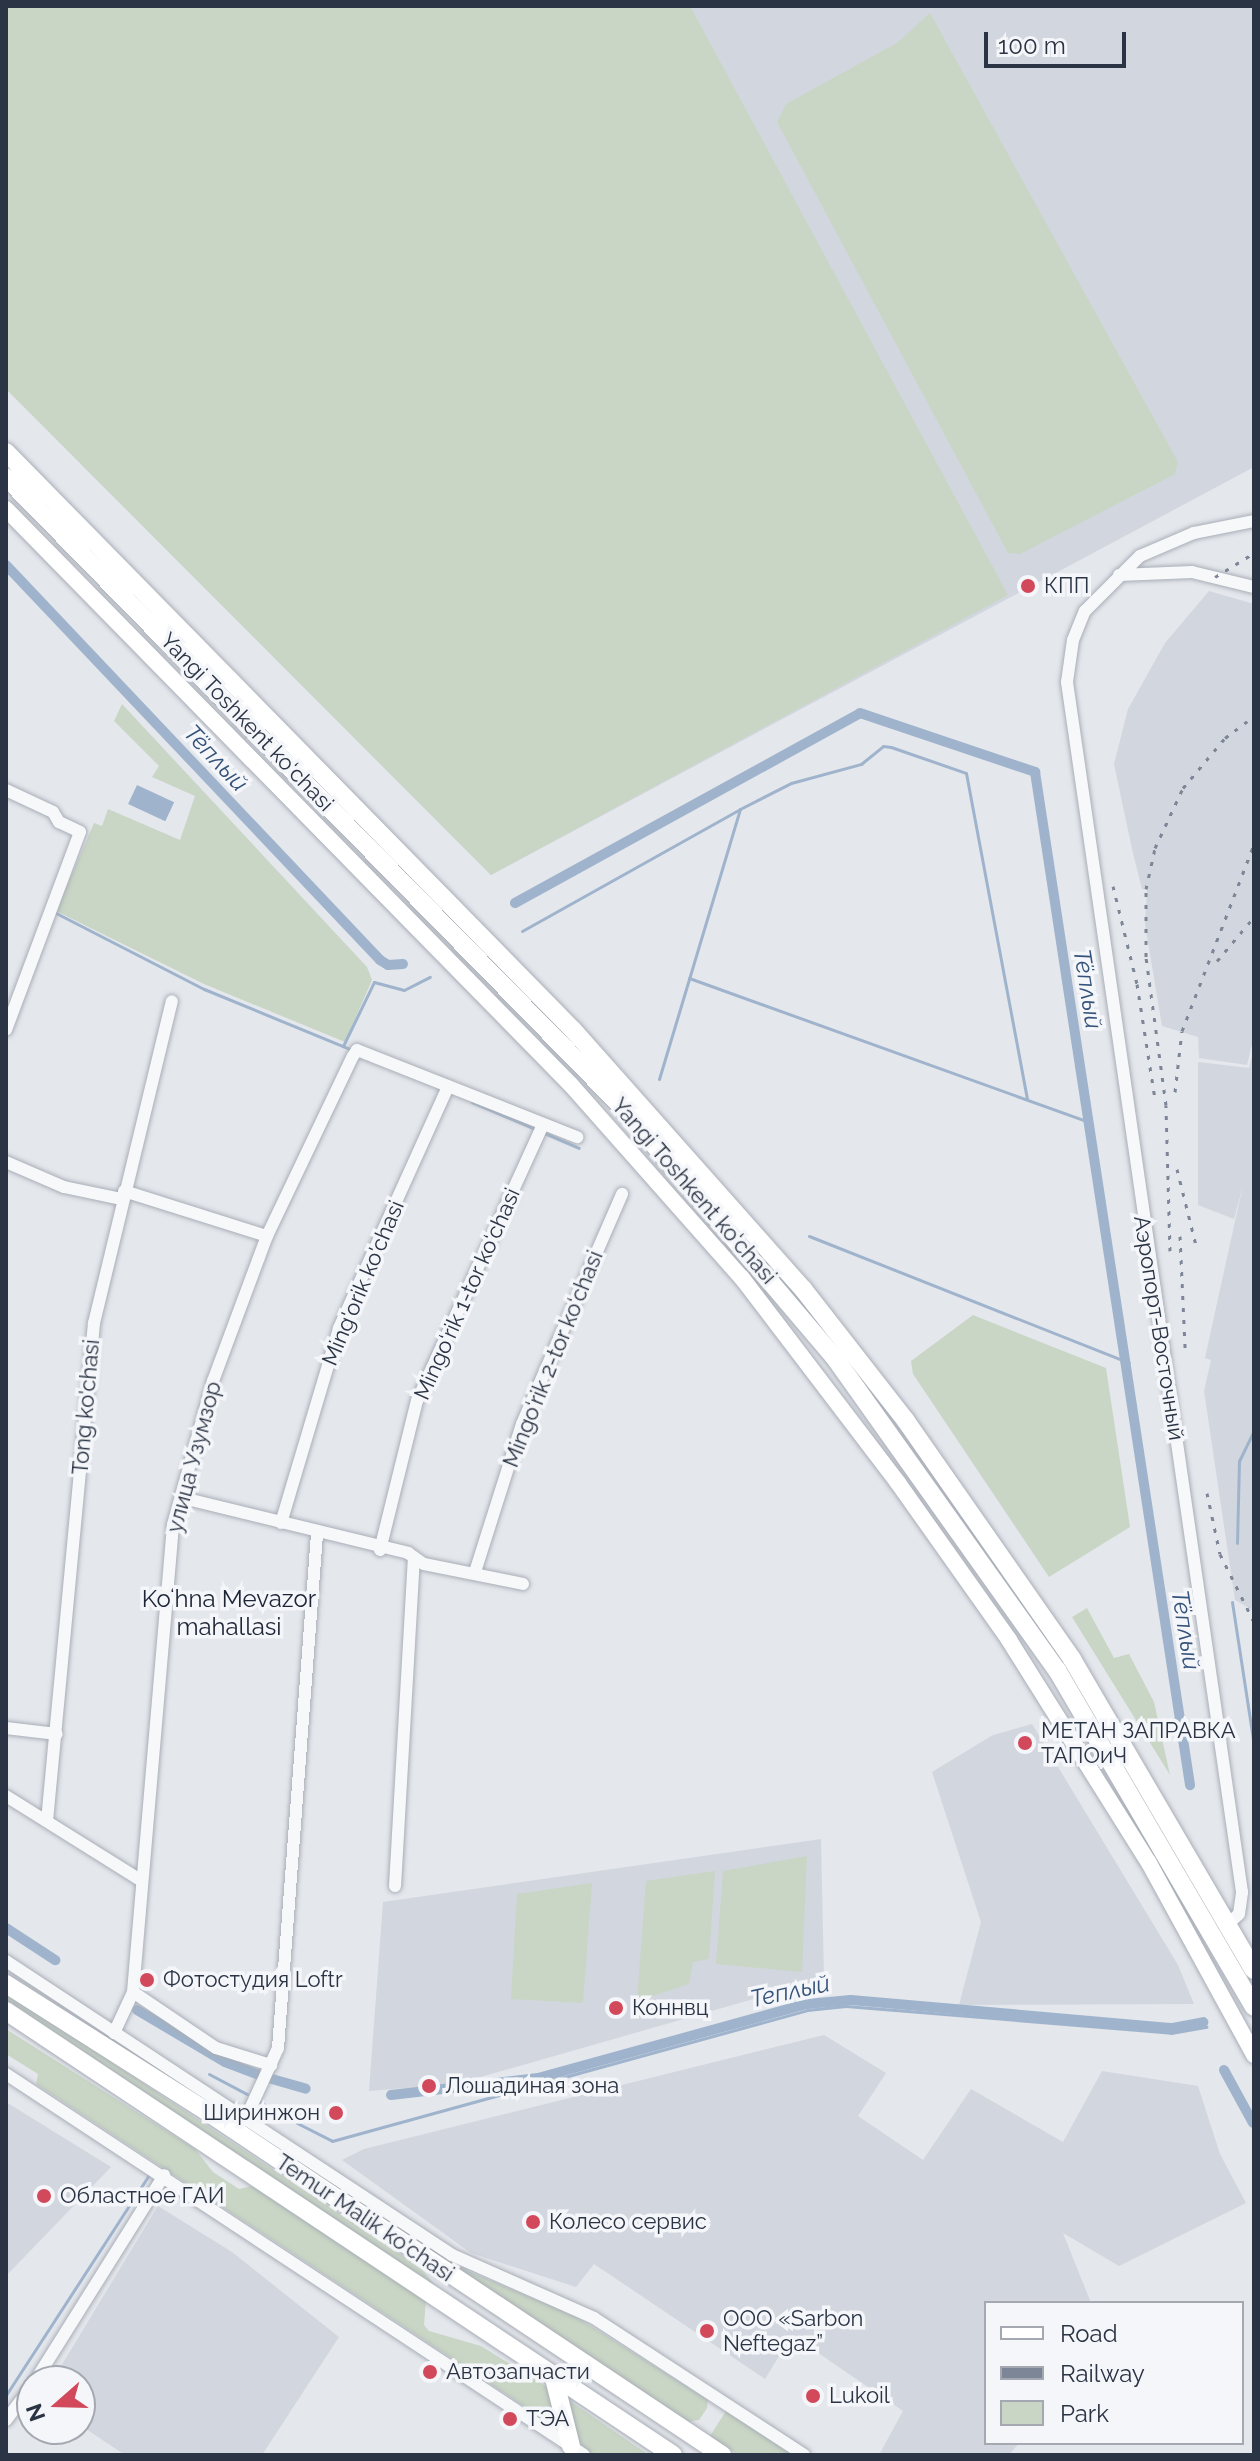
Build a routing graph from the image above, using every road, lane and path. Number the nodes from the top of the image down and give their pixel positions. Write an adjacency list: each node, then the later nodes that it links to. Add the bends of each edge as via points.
1 (6, 452): 30 (highway, Yangi Toshkent ko‘chasi, via 573,1030 755,1229 861,1361 998,1549 1107,1716)
2 (6, 477): 35 (highway, Yangi Toshkent ko‘chasi, via 622,1107 806,1323 984,1560 1057,1670)
3 (6, 509): 38 (main road, via 571,1085 742,1278 936,1534 1045,1693 1149,1863)
4 (1254, 521): 5 (street, Аэропорт-Восточный, via 1194,533 1140,556)
5 (1118, 575): 6 (street, via 1192,572); 30 (street, Аэропорт-Восточный, via 1085,611 1073,640 1067,682 1070,726 1235,1840 1242,1900 1239,1914)
6 (1254, 587)
7 (6, 790): 9 (street, via 53,812 59,822 80,832)
8 (172, 1001): 15 (street, Tong ko'chasi)
9 (6, 1030)
10 (447, 1091): 11 (street); 16 (street, улица Узумзор, via 355,1053); 18 (street, Ming'orik ko'chasi, via 339,1328)
11 (541, 1130): 12 (street); 20 (street, Mingo‘rik 1-tor ko‘chasi, via 417,1401)
12 (577, 1137)
13 (6, 1162): 15 (street, via 64,1187)
14 (622, 1194): 22 (street, Mingo‘rik 2-tor ko‘chasi, via 522,1424)
15 (122, 1195): 16 (street); 25 (street, Tong ko'chasi, via 94,1323)
16 (267, 1236): 17 (street, улица Узумзор, via 213,1381)
17 (183, 1498): 18 (street); 28 (street, улица Узумзор, via 173,1525)
18 (281, 1523): 19 (street)
19 (317, 1534): 20 (street); 39 (street, via 278,2048)
20 (380, 1550): 21 (street)
21 (414, 1558): 22 (street); 29 (street)
22 (475, 1572): 23 (street)
23 (523, 1584)
24 (6, 1728): 25 (street)
25 (57, 1734): 27 (street, Tong ko'chasi)
26 (6, 1796): 27 (street)
27 (47, 1821): 28 (street)
28 (142, 1881): 34 (street, улица Узумзор)
29 (395, 1886)
30 (1229, 1923): 32 (highway, Yangi Toshkent ko‘chasi)
31 (6, 1961): 37 (street)
32 (1254, 1970)
33 (6, 1984): 42 (highway, Temur Malik ko'chasi)
34 (133, 1992): 37 (street, улица Узумзор); 39 (street, via 216,2048)
35 (1254, 2007)
36 (6, 2011): 48 (highway, Temur Malik ko'chasi)
37 (114, 2033): 41 (street)
38 (1254, 2055)
39 (271, 2065): 43 (street)
40 (6, 2074): 44 (street)
41 (223, 2105): 42 (street); 43 (street)
42 (203, 2109): 46 (highway, Temur Malik ko'chasi)
43 (245, 2120): 45 (street)
44 (164, 2175): 49 (street); 51 (street)
45 (351, 2189): 46 (street); 54 (street, via 472,2266 594,2318)
46 (359, 2214): 47 (highway, Temur Malik ko'chasi)
47 (473, 2290): 48 (highway, via 458,2298); 53 (highway, Temur Malik ko'chasi)
48 (461, 2317): 50 (highway, Temur Malik ko'chasi)
49 (45, 2365)
50 (554, 2378): 51 (highway); 52 (highway, Temur Malik ko'chasi)
51 (578, 2450)
52 (673, 2455)
53 (722, 2455)
54 (804, 2455)

